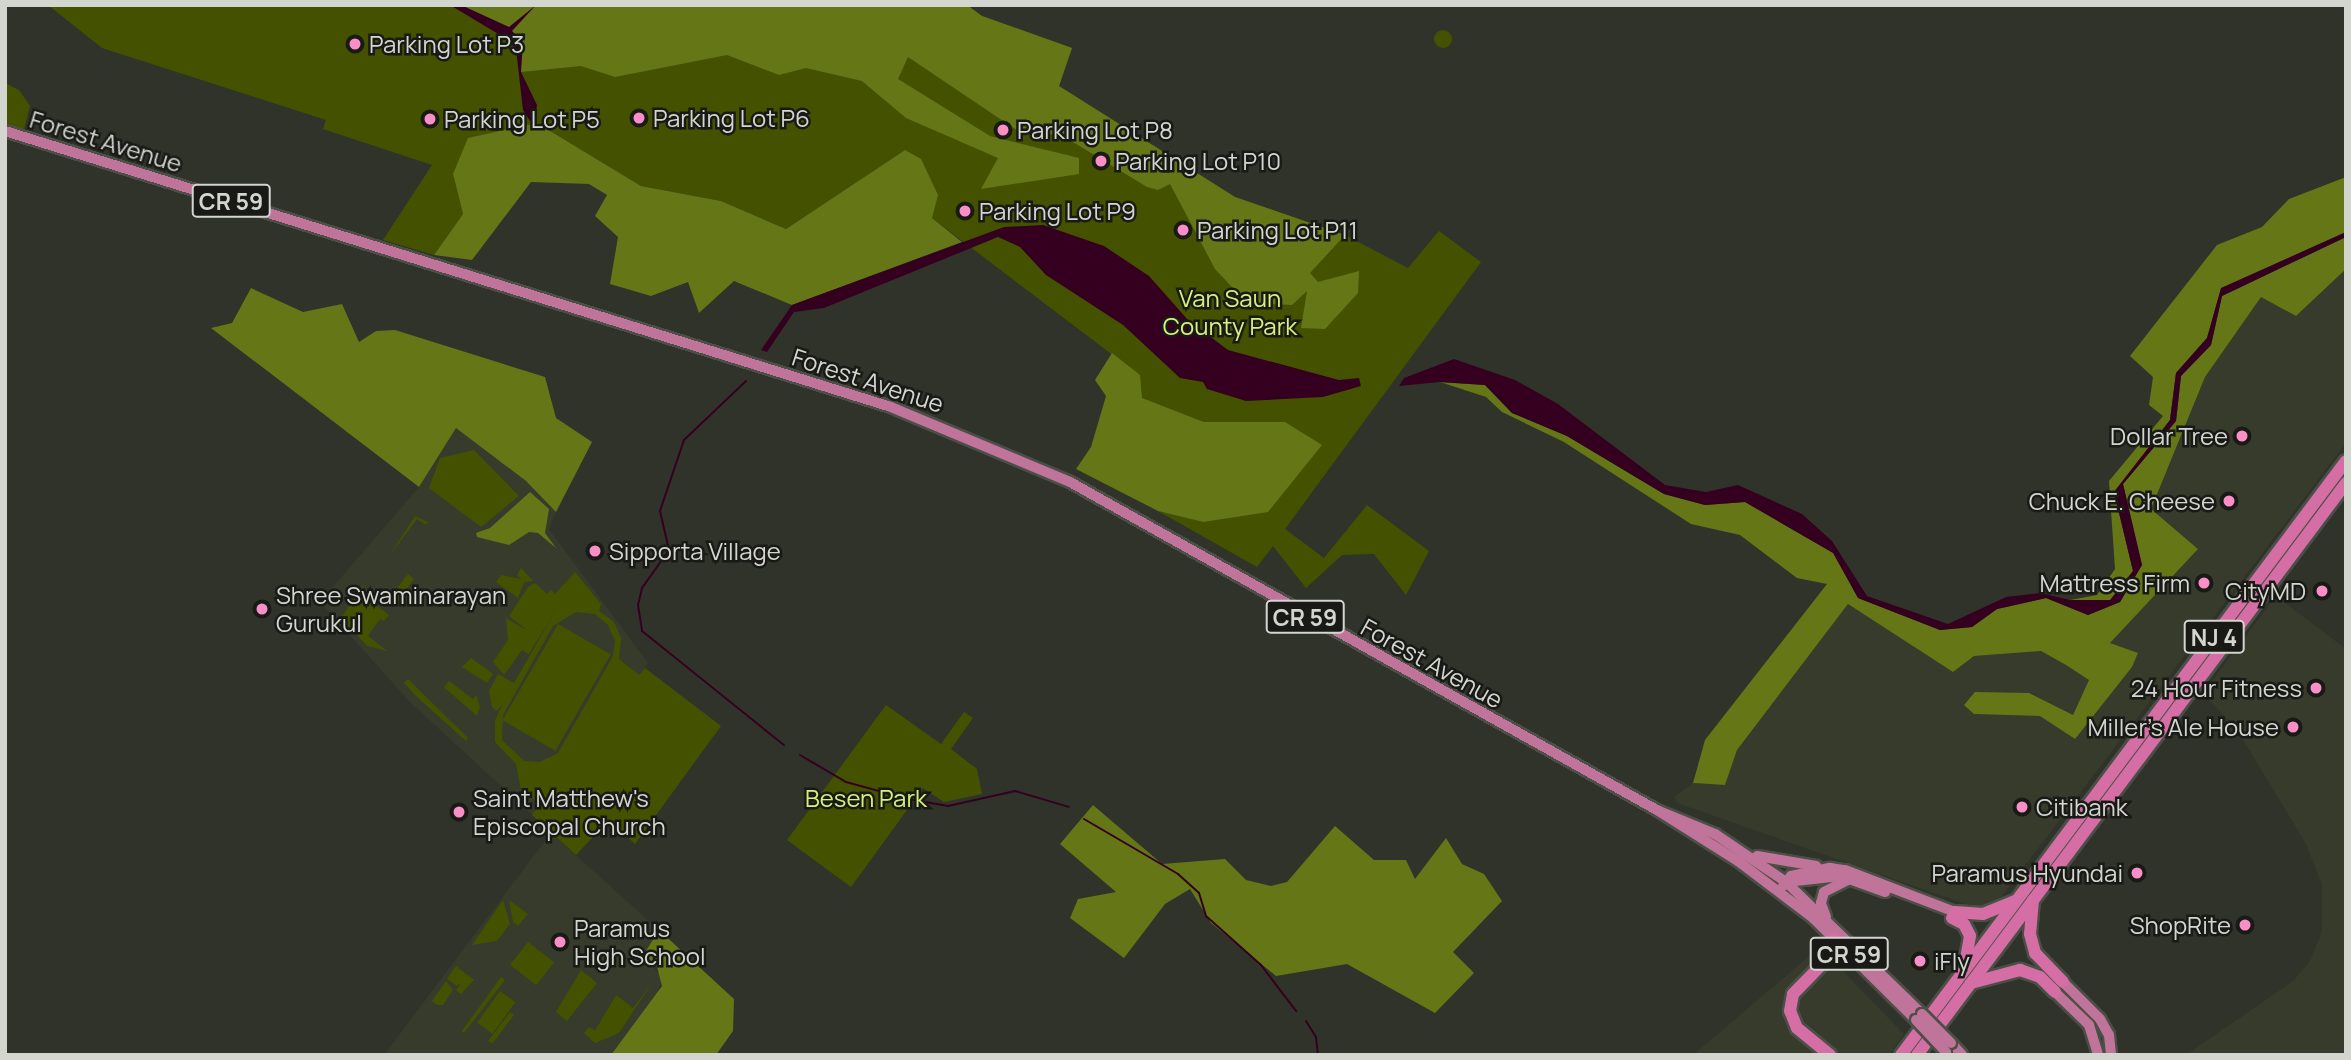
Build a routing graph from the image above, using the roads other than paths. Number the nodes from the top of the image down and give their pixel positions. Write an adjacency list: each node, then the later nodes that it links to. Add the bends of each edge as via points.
1 (5, 131): 4 (main road, Forest Avenue / CR 59, via 891,407 960,433 1133,514 1311,621)
2 (2346, 461): 9 (highway, NJ 4)
3 (2346, 483): 10 (highway, NJ 4)
4 (1657, 810): 5 (main road, Forest Avenue / CR 59, via 1671,812); 8 (main road, Forest Avenue / CR 59)
5 (1745, 852): 6 (main road, via 1780,863); 8 (main road, Forest Avenue / CR 59)
6 (1830, 868): 8 (main road, via 1791,876); 11 (main road)
7 (1852, 880): 8 (main road, via 1837,876); 11 (main road); 12 (main road, via 1824,892 1821,903)
8 (1782, 886): 12 (main road, Forest Avenue / CR 59); 13 (main road, Forest Avenue / CR 59)
9 (2018, 900): 11 (highway, via 1983,914); 16 (highway, NJ 4)
10 (2033, 900): 16 (highway, NJ 4); 17 (highway, via 2030,934 2035,953)
11 (1954, 915): 16 (highway, via 1969,931)
12 (1827, 920): 18 (main road, Forest Avenue / CR 59)
13 (1834, 938): 14 (highway); 15 (main road, Forest Avenue / CR 59)
14 (1831, 955): 15 (highway); 21 (highway, via 1798,988 1790,1011 1797,1028)
15 (1853, 958): 18 (main road, Forest Avenue / CR 59)
16 (1965, 981): 17 (highway, via 2020,970); 19 (highway, NJ 4); 24 (highway, NJ 4)
17 (2059, 987): 26 (main road, via 2089,1025); 27 (main road, via 2100,1019 2109,1035)
18 (1919, 1017): 20 (main road, Forest Avenue / CR 59, bridge)
19 (1912, 1040): 22 (highway); 23 (highway, NJ 4)
20 (1949, 1050): 25 (main road, Forest Avenue / CR 59)
21 (1830, 1054)
22 (1890, 1055)
23 (1901, 1055)
24 (1917, 1055)
25 (1962, 1055)
26 (2098, 1055)
27 (2111, 1055)

